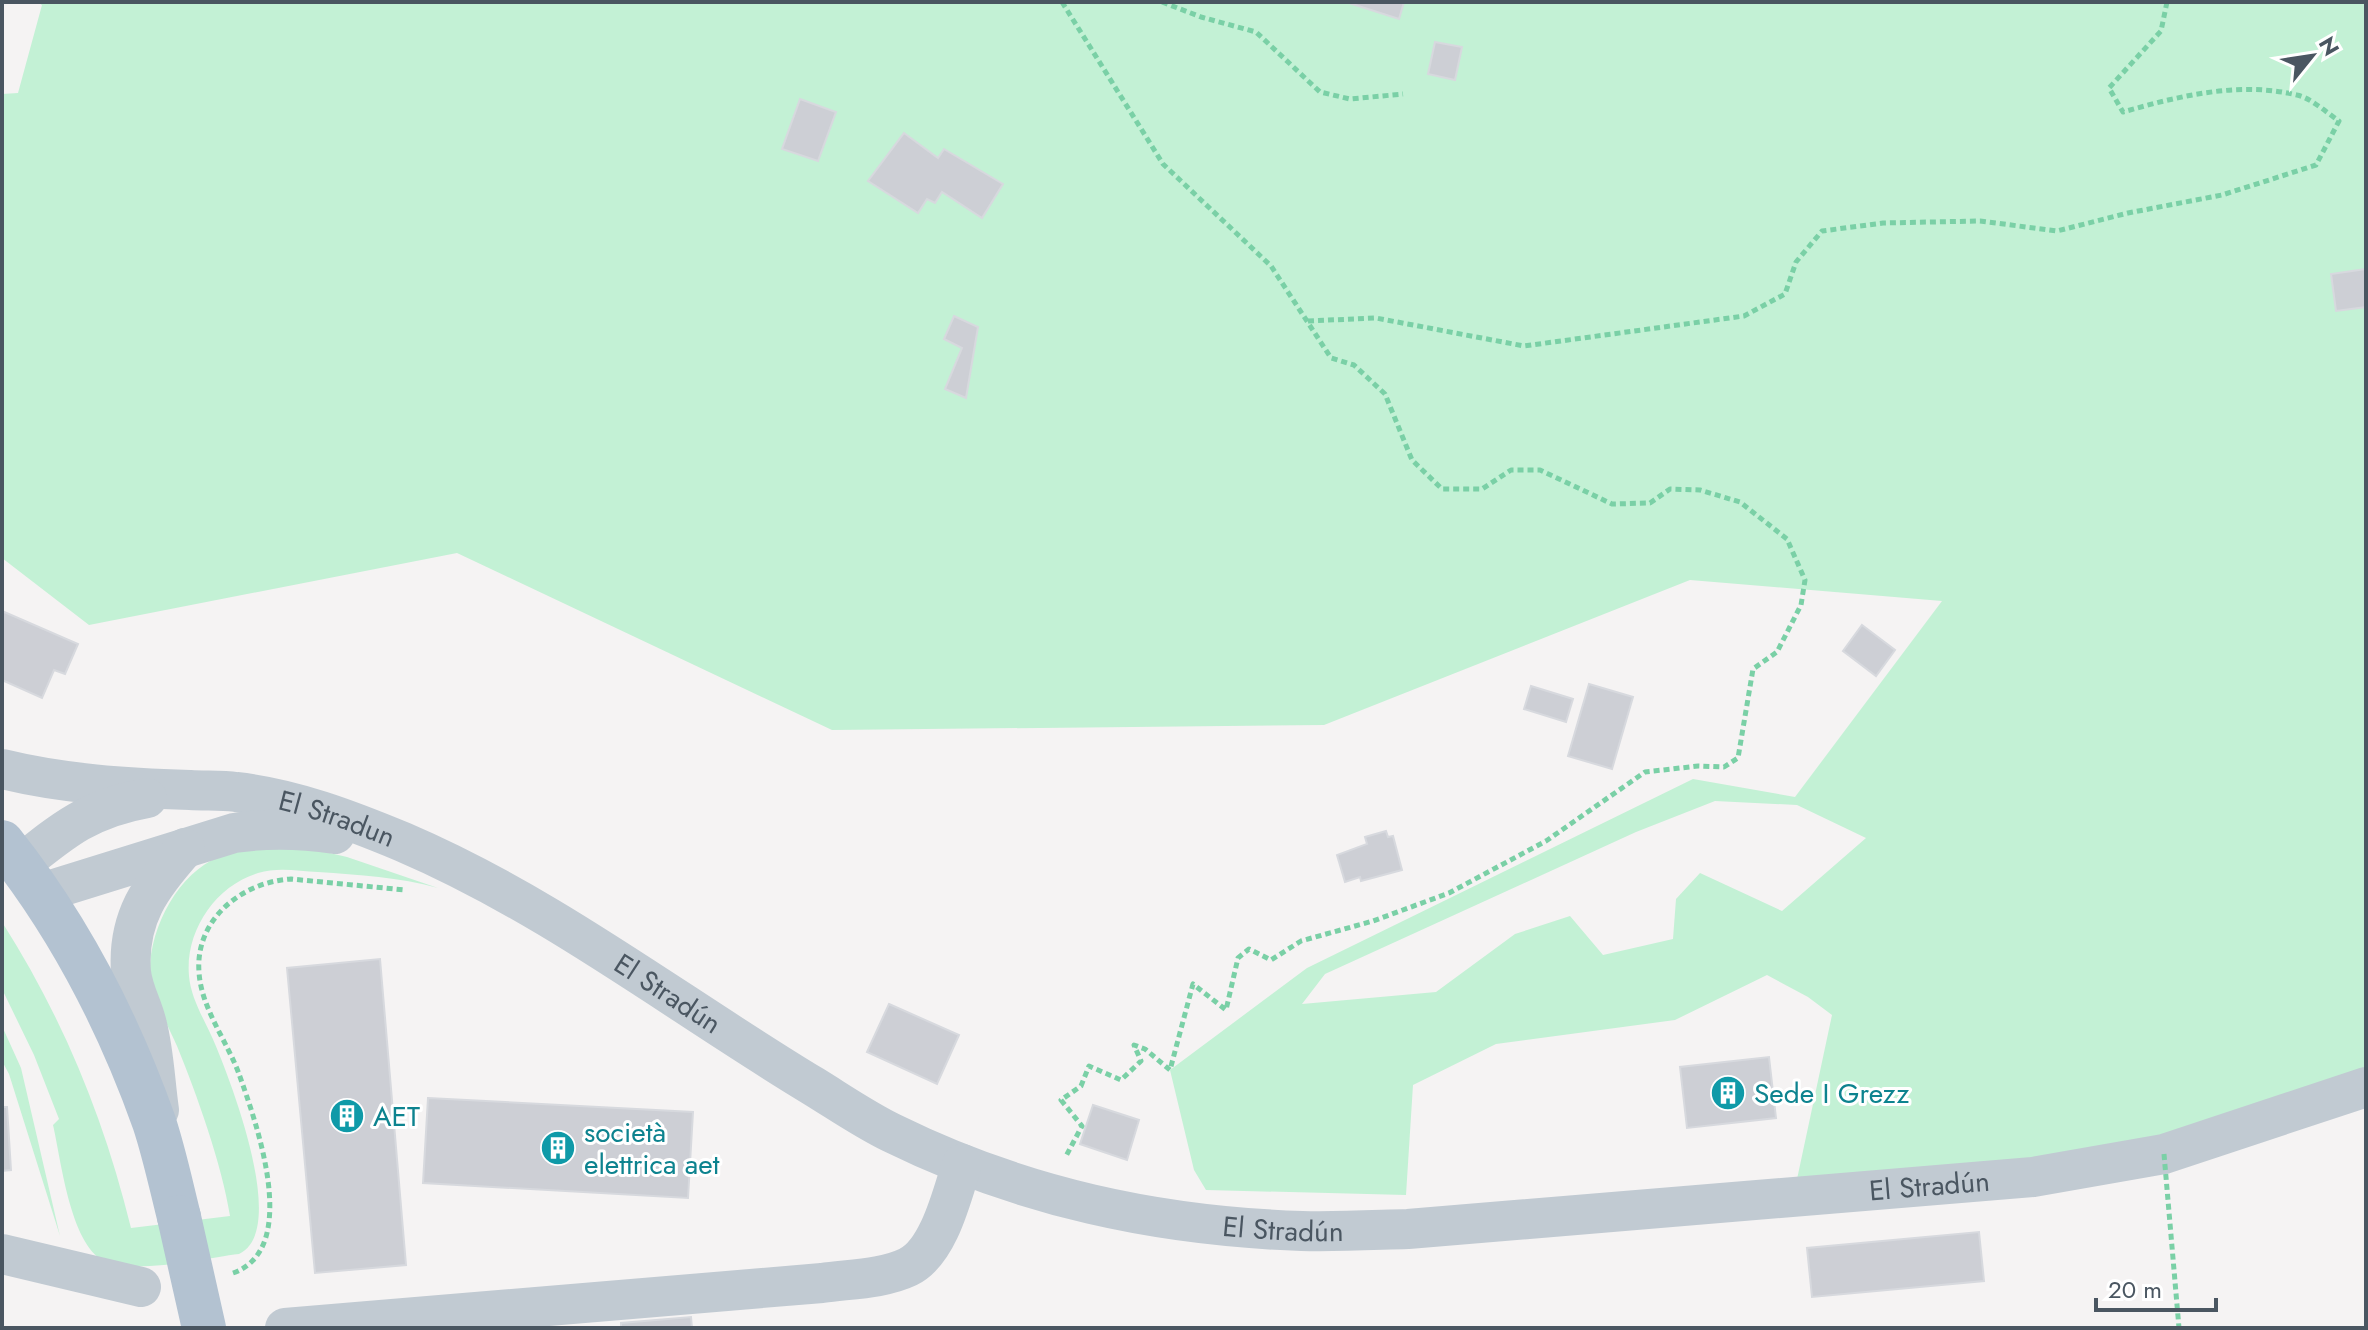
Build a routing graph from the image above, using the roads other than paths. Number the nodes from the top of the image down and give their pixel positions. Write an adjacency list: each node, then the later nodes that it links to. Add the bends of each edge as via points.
1 (2, 769): 2 (street, El Stradun, via 43,779)
2 (190, 790): 3 (street, El Stradun, via 286,801); 5 (street, El Stradun, via 123,802 84,816)
3 (405, 843): 4 (street, El Stradun, via 262,829); 7 (street, El Stradún, via 545,914 889,1132)
4 (185, 848): 5 (street, El Stradun); 8 (street, via 138,913 131,973 147,1025)
5 (21, 867): 8 (main road, via 86,969 130,1060 155,1125)
6 (2366, 1087): 7 (street, El Stradún, via 2250,1127 2165,1172 2033,1177 1408,1229 1218,1226 1097,1208)
7 (962, 1164): 12 (street, via 932,1241 911,1266 893,1272 822,1283)
8 (174, 1199): 11 (main road, bridge)
9 (2, 1254): 10 (street)
10 (141, 1287)
11 (204, 1328)
12 (285, 1328)

